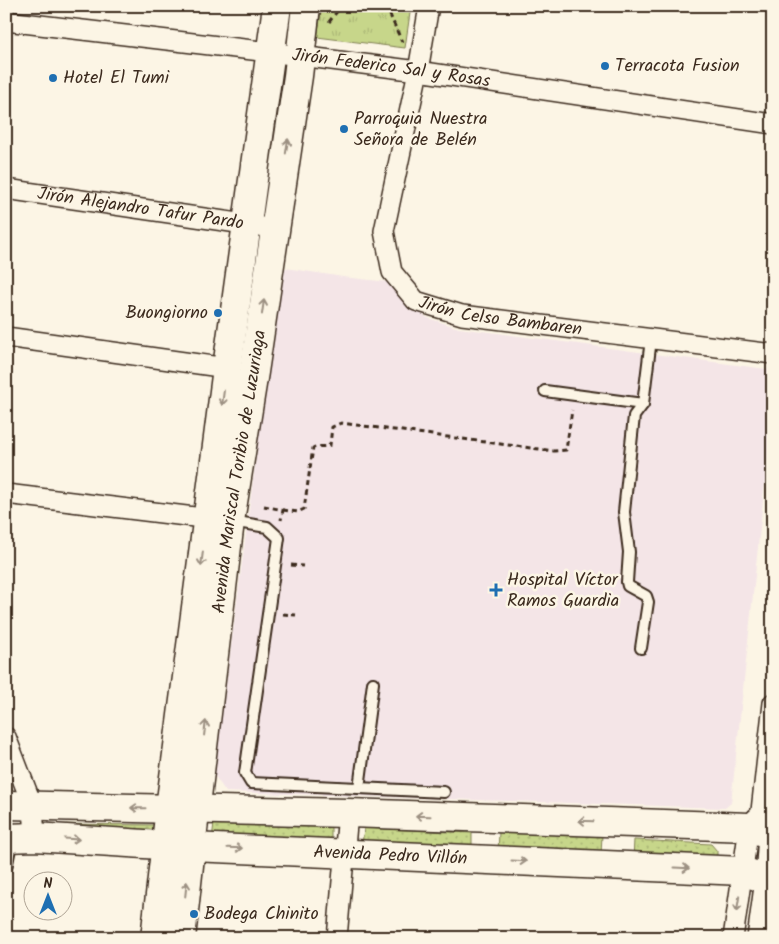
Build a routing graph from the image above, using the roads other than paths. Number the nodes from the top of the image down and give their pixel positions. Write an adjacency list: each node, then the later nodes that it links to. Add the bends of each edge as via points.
1 (277, 6): 5 (main road, Avenida Mariscal Toribio de Luzuriaga)
2 (306, 6): 6 (main road, Avenida Mariscal Toribio de Luzuriaga)
3 (430, 6): 7 (street, Jirón Celso Bambaren)
4 (6, 22): 5 (street, Jirón Federico Sal y Rosas)
5 (272, 52): 6 (street, Jirón Federico Sal y Rosas); 10 (main road, Avenida Mariscal Toribio de Luzuriaga)
6 (300, 56): 7 (street, Jirón Federico Sal y Rosas); 11 (main road, Avenida Mariscal Toribio de Luzuriaga, one-way to 6)
7 (418, 71): 8 (street, Jirón Federico Sal y Rosas); 13 (street, Jirón Celso Bambaren, via 384,231 392,272 416,301 462,315)
8 (773, 124)
9 (6, 189): 10 (street, Jirón Alejandro Tafur Pardo)
10 (248, 224): 11 (street, Jirón Alejandro Tafur Pardo); 15 (main road, Avenida Mariscal Toribio de Luzuriaga)
11 (274, 228): 19 (main road, Avenida Mariscal Toribio de Luzuriaga, one-way to 11, via 252,381)
12 (6, 337): 15 (street)
13 (651, 339): 14 (street, Jirón Celso Bambaren); 17 (lane)
14 (773, 354)
15 (227, 368): 19 (main road, Avenida Mariscal Toribio de Luzuriaga, one-way to 19)
16 (544, 390): 17 (lane)
17 (642, 404): 20 (lane, via 634,416 624,512 629,552 626,582 646,596 648,602)
18 (6, 494): 19 (street)
19 (219, 520): 24 (lane, via 267,527 279,538 245,773 251,783); 28 (main road, Avenida Mariscal Toribio de Luzuriaga)
20 (641, 648)
21 (373, 683): 24 (lane)
22 (773, 703): 32 (street)
23 (6, 737): 27 (street)
24 (359, 788): 25 (lane)
25 (444, 792)
26 (6, 805): 27 (main road)
27 (33, 806): 28 (main road, one-way to 27); 33 (street)
28 (183, 809): 29 (main road); 34 (main road, Avenida Mariscal Toribio de Luzuriaga)
29 (348, 813): 30 (main road, one-way to 29); 35 (street)
30 (488, 818): 31 (main road, one-way to 30); 36 (main road)
31 (622, 822): 32 (main road); 37 (main road)
32 (763, 827): 39 (street)
33 (18, 837): 34 (main road, Avenida Pedro Villón, one-way to 34); 38 (lane)
34 (179, 846): 35 (main road, Avenida Pedro Villón, one-way to 35); 40 (main road, Avenida Mariscal Toribio de Luzuriaga); 41 (main road, Avenida Mariscal Toribio de Luzuriaga, one-way to 34)
35 (345, 853): 36 (main road, Avenida Pedro Villón); 42 (street)
36 (486, 859): 37 (main road, Avenida Pedro Villón, one-way to 37)
37 (622, 866): 39 (main road, Avenida Pedro Villón, one-way to 39)
38 (6, 868)
39 (760, 877): 43 (street, one-way to 43); 44 (street)
40 (155, 938)
41 (181, 938)
42 (338, 938)
43 (733, 938)
44 (757, 938)

